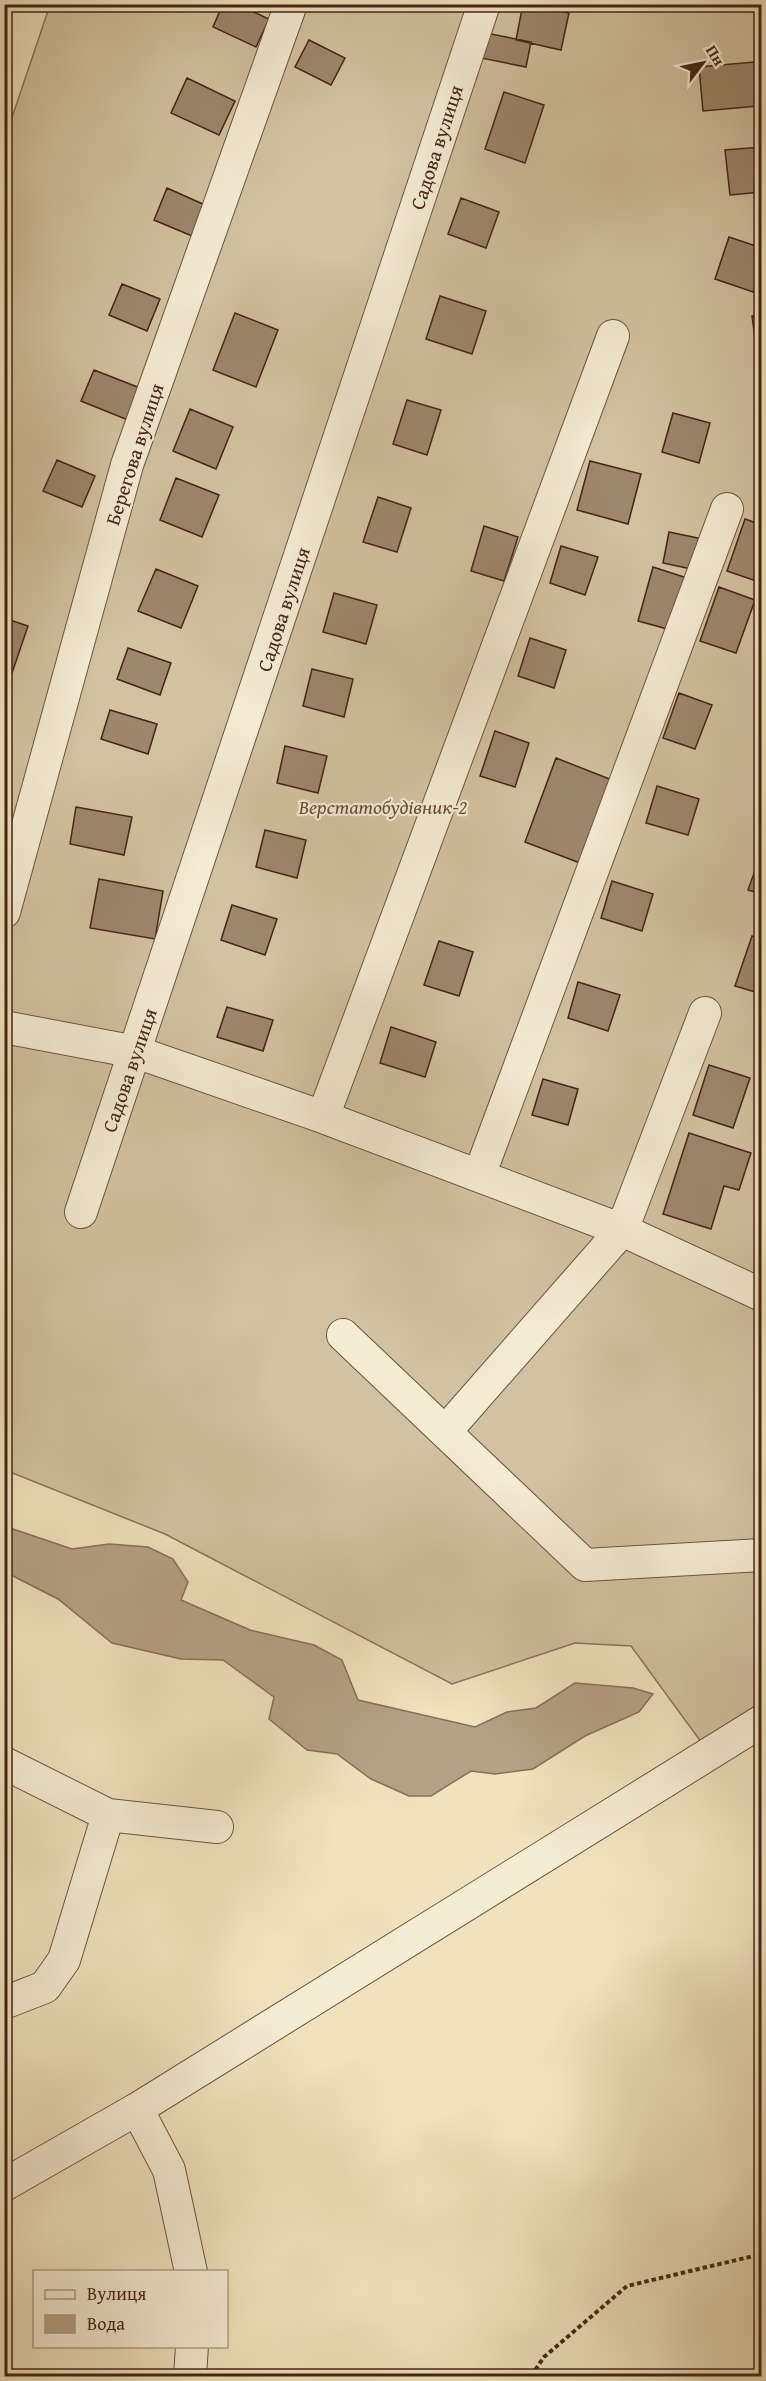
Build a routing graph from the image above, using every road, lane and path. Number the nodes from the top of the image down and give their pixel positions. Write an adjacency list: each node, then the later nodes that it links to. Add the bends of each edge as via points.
1 (291, 4): 5 (street, Берегова вулиця, via 127,465)
2 (484, 4): 8 (street, Садова вулиця)
3 (613, 336): 9 (street)
4 (727, 509): 10 (street)
5 (4, 912)
6 (705, 1012): 12 (street)
7 (4, 1027): 8 (street)
8 (136, 1052): 9 (street); 11 (street, Садова вулиця)
9 (323, 1117): 10 (street)
10 (479, 1176): 12 (street)
11 (81, 1212)
12 (622, 1230): 13 (street); 15 (street)
13 (762, 1294)
14 (343, 1335): 15 (street)
15 (445, 1432): 16 (street, via 585,1565)
16 (762, 1555)
17 (762, 1721): 22 (street)
18 (4, 1762): 19 (street)
19 (108, 1815): 20 (street); 21 (street, via 64,1960 45,1987)
20 (217, 1827)
21 (4, 2003)
22 (137, 2109): 23 (street); 25 (street, via 170,2170)
23 (4, 2186)
24 (762, 2254): 28 (path, via 627,2286 544,2356)
25 (191, 2270)
26 (192, 2348): 27 (street)
27 (190, 2376)
28 (531, 2376)

